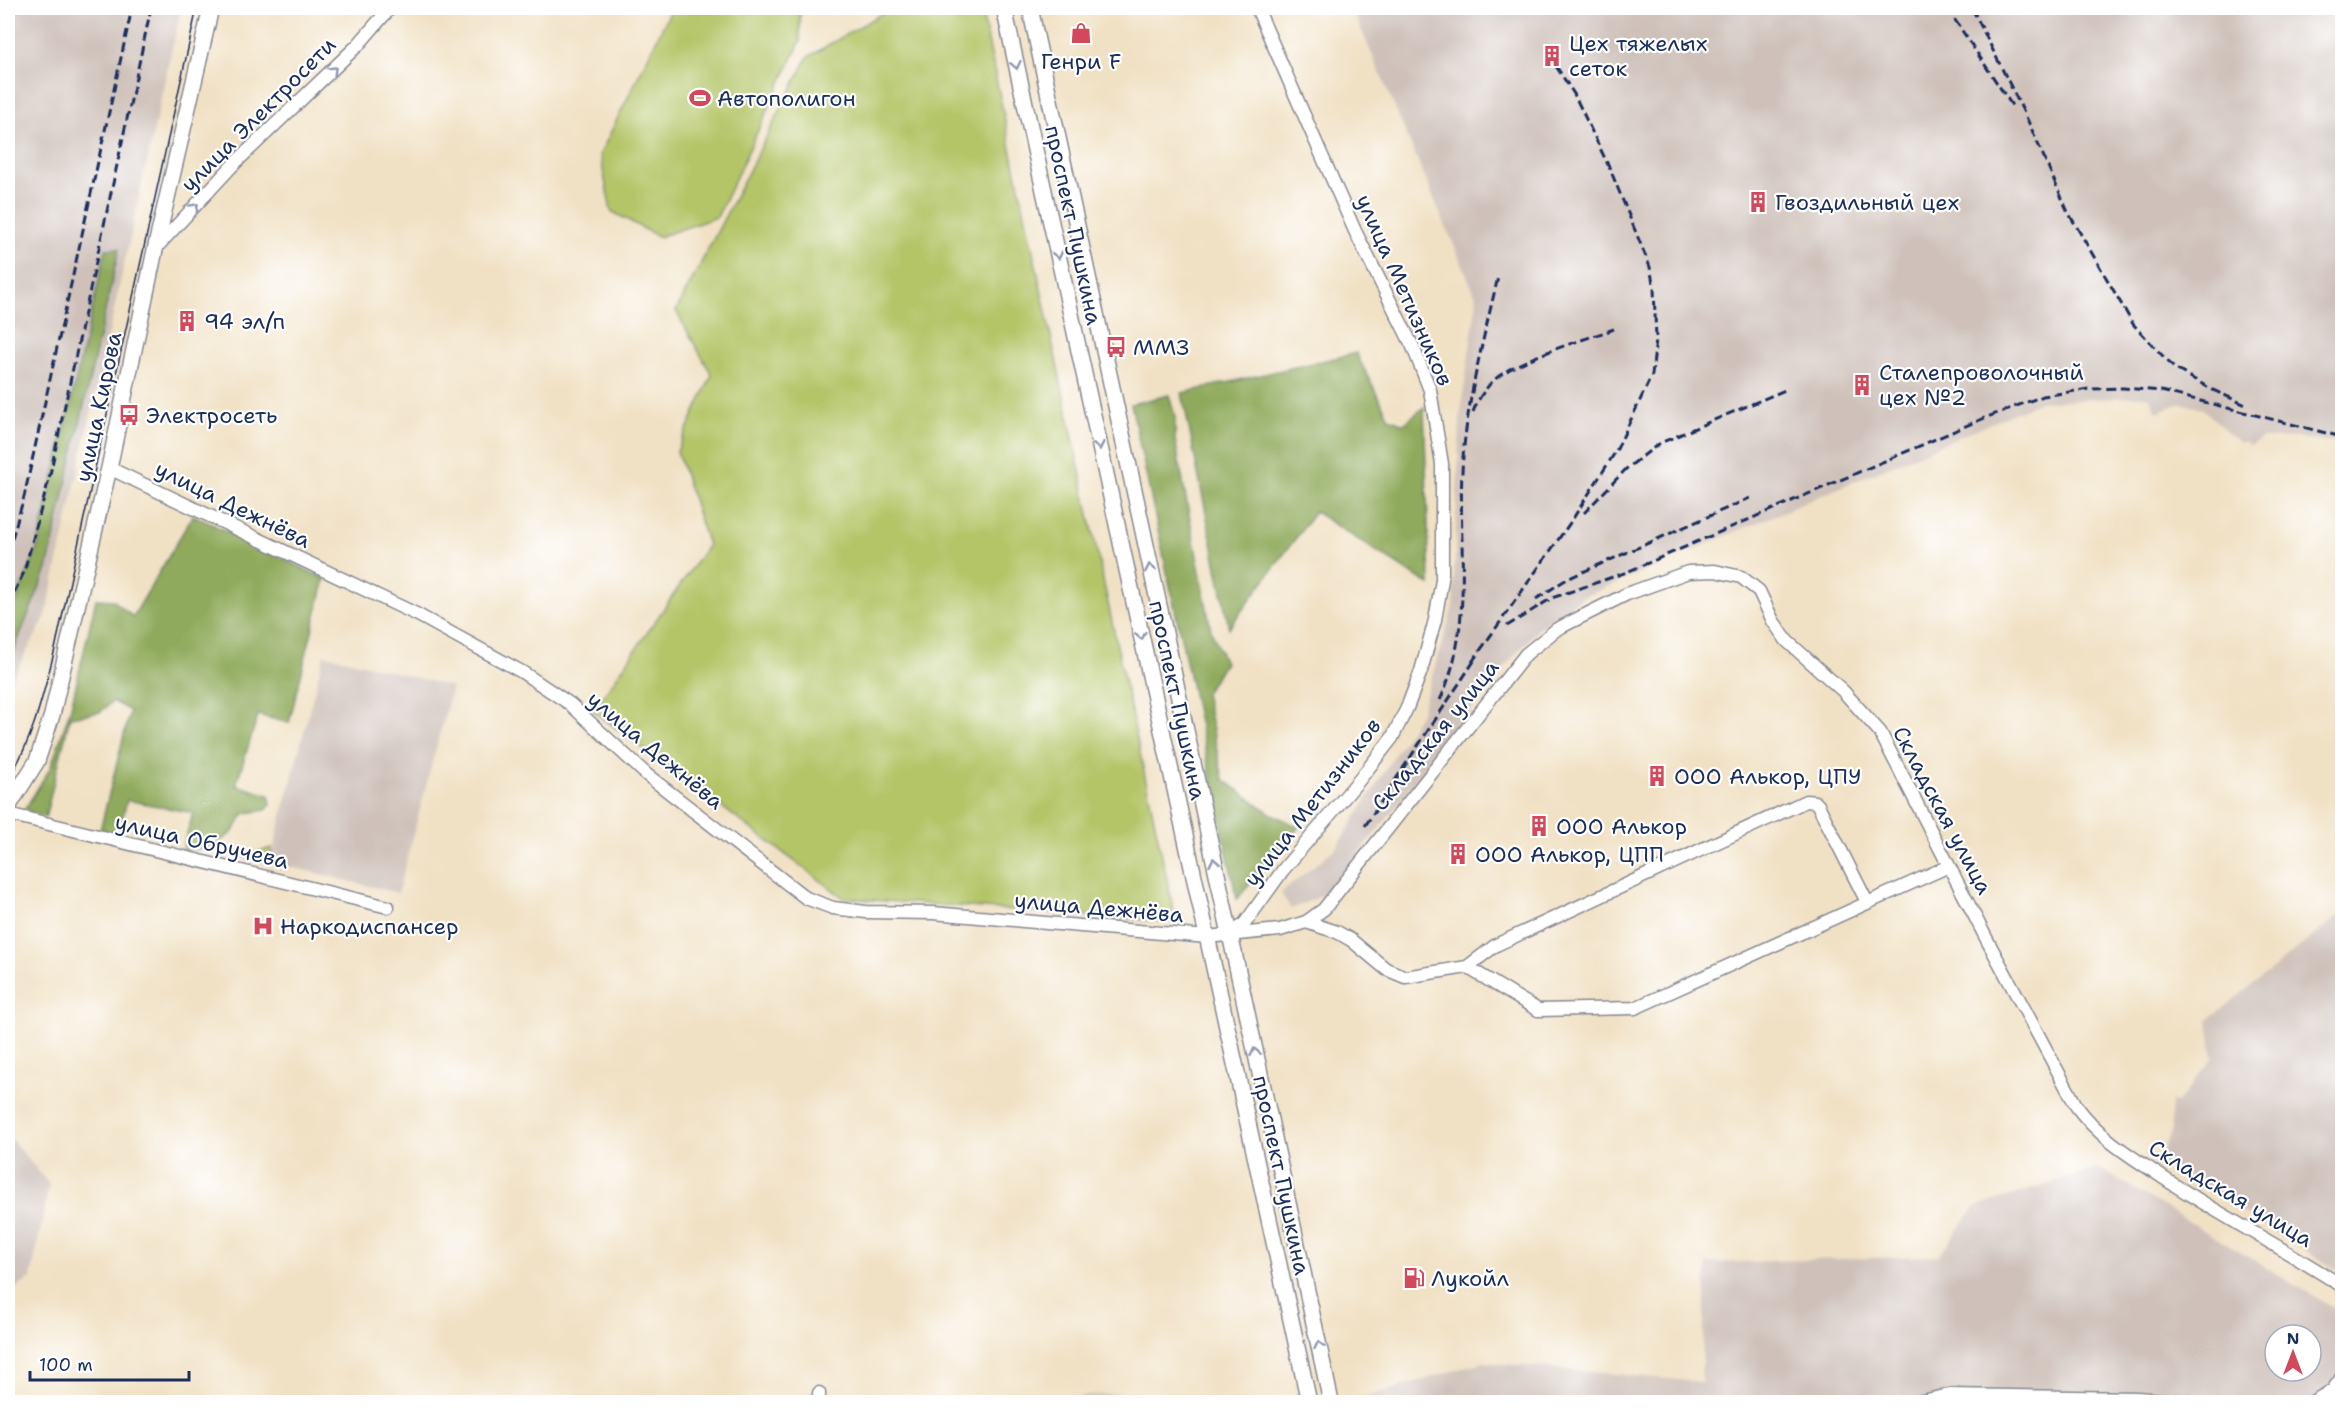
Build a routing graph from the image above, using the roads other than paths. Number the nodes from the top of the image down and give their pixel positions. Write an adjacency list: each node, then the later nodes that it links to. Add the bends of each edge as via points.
1 (211, 8): 6 (main road, улица Кирова)
2 (390, 8): 6 (street, улица Электросети, one-way to 2, via 233,165 358,45)
3 (1004, 8): 15 (main road, проспект Пушкина, one-way to 15)
4 (1030, 8): 14 (main road, проспект Пушкина, one-way to 4)
5 (1257, 8): 14 (street, улица Метизников, via 1430,390 1442,464 1442,580 1421,671 1392,738 1283,870 1245,923)
6 (155, 250): 7 (main road, улица Кирова)
7 (109, 468): 8 (main road, улица Кирова, via 52,715 37,761); 15 (street, улица Дежнёва, via 418,615 522,672 570,704 647,775 806,897 832,908 866,912 933,913)
8 (8, 807)
9 (8, 814): 12 (street, улица Обручева)
10 (1949, 866): 11 (street); 13 (street, Складская улица, via 1880,732 1843,691 1787,641 1759,591 1741,577 1715,571 1688,572 1627,594 1557,628 1526,654 1324,909); 17 (street, Складская улица, via 2077,1107 2091,1126 2107,1141 2196,1199)
11 (1867, 902): 16 (street, via 1635,1008 1538,1010); 16 (street, via 1818,805 1806,801 1496,945)
12 (388, 907)
13 (1306, 922): 14 (street, Складская улица, via 1280,930); 16 (street, via 1337,932 1386,969 1406,977)
14 (1230, 936): 15 (street, улица Дежнёва); 20 (main road, проспект Пушкина, one-way to 14)
15 (1207, 937): 19 (main road, проспект Пушкина)
16 (1467, 966)
17 (2343, 1286)
18 (2343, 1377): 23 (street, via 2333,1390)
19 (1309, 1402)
20 (1331, 1402)
21 (1918, 1402): 22 (street, via 1949,1395)
22 (2191, 1402)
23 (2312, 1402)

